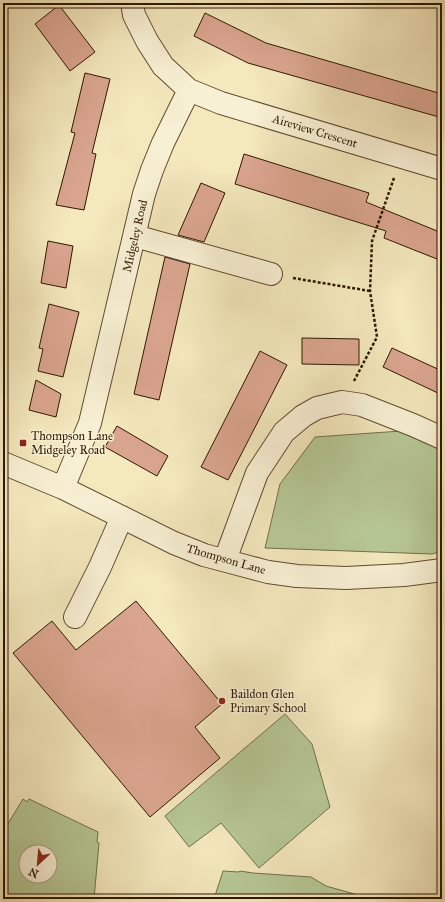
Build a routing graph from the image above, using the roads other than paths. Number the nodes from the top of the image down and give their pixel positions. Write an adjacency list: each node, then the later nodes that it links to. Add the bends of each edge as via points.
1 (132, 3): 2 (street, via 134,15 163,66)
2 (189, 90): 3 (street, Aireview Crescent, via 221,103); 4 (street, Midgeley Road, via 152,170)
3 (442, 169)
4 (135, 236): 5 (street); 8 (street, Midgeley Road, via 90,423)
5 (271, 274)
6 (442, 438): 10 (street, via 362,405 342,402 317,408 284,432 257,473)
7 (3, 463): 8 (street, Thompson Lane)
8 (63, 488): 9 (street, Thompson Lane)
9 (122, 517): 10 (street, Thompson Lane, via 174,543); 12 (street)
10 (225, 560): 11 (street, Thompson Lane, via 268,572 297,576 346,578)
11 (442, 570)
12 (75, 617)

